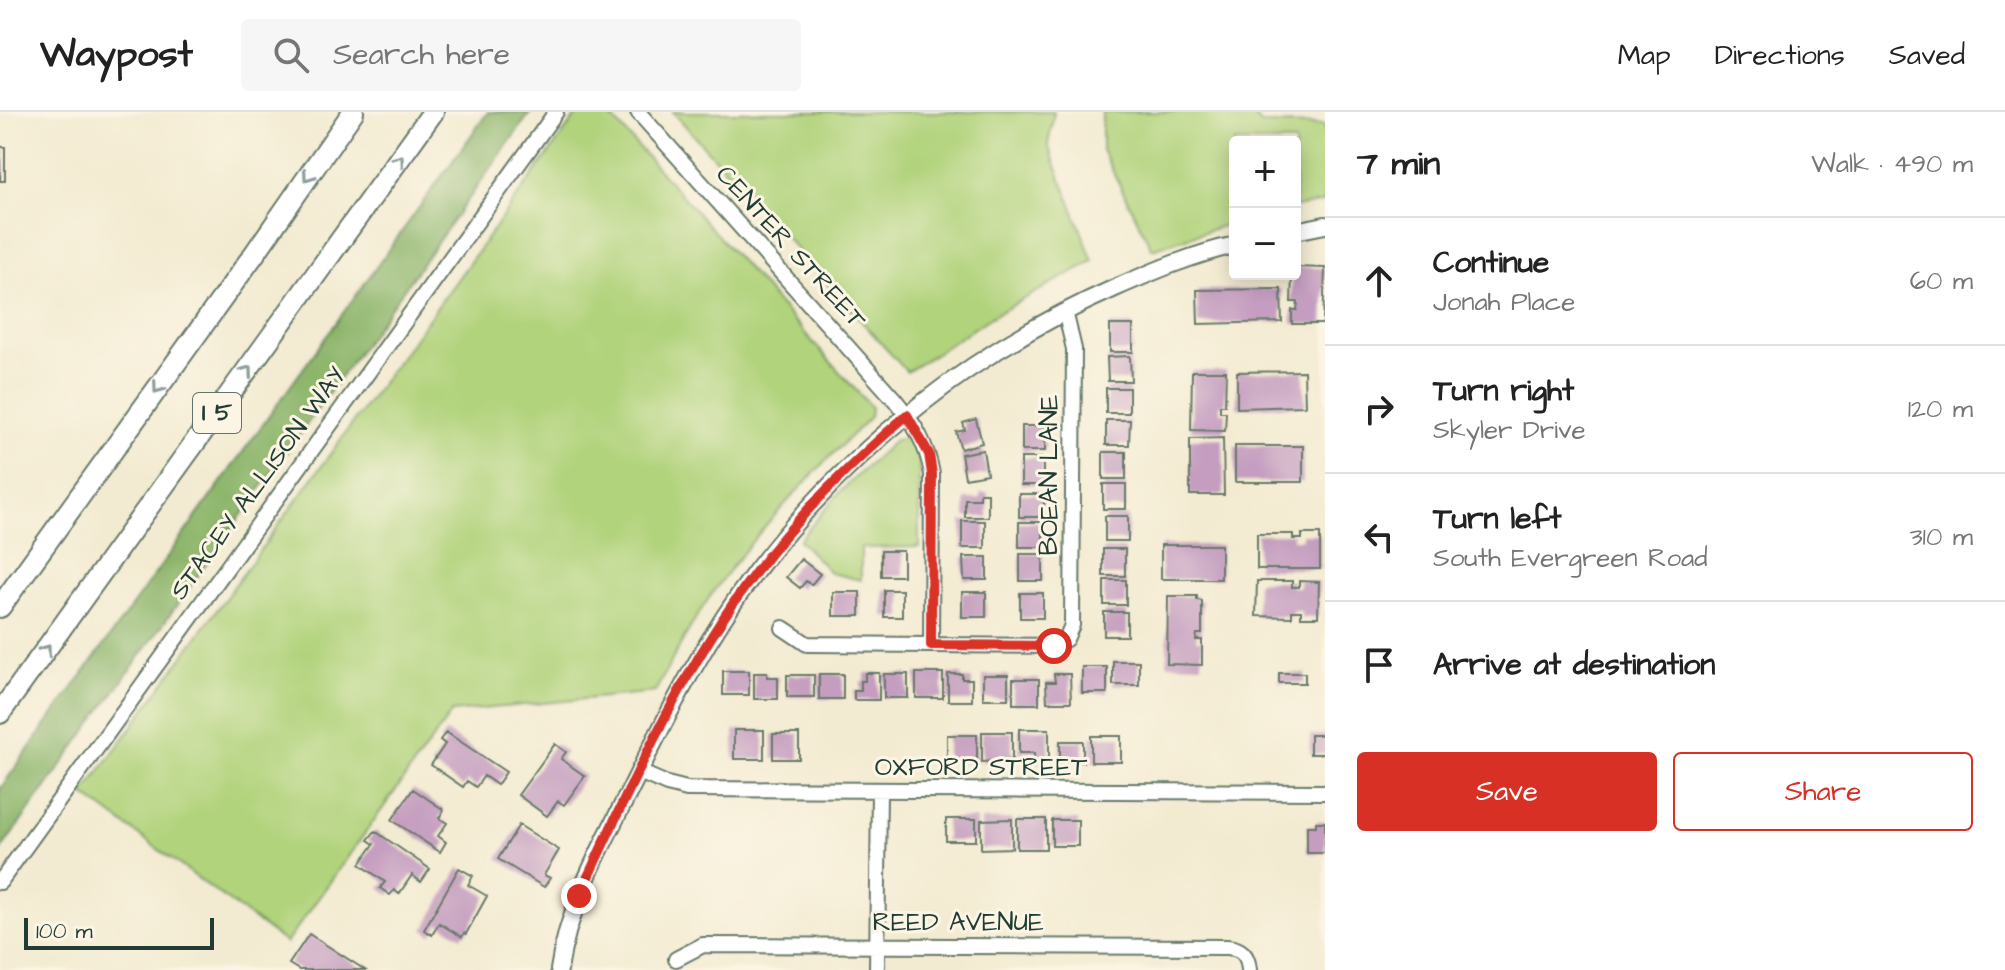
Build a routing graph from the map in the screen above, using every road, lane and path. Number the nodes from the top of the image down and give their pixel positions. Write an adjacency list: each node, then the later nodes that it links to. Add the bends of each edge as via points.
1 (433, 112): 13 (highway, I 5, one-way to 1)
2 (556, 112): 17 (street, STACEY ALLISON WAY)
3 (638, 112): 9 (street, CENTER STREET)
4 (349, 116): 10 (highway, I 5, one-way to 10)
5 (1325, 225): 6 (main road)
6 (1301, 230)
7 (1229, 247): 8 (main road, via 1163,268)
8 (1065, 311): 9 (main road, via 957,376); 12 (street, BOEAN LANE, via 1074,349 1072,625 1066,639 1054,646)
9 (907, 415): 12 (street, CENTER STREET, via 929,454 932,474); 14 (main road, via 831,484 756,571 695,664)
10 (0, 607)
11 (783, 628): 12 (street, via 807,644)
12 (931, 645)
13 (0, 713)
14 (639, 772): 15 (street, OXFORD STREET, via 687,789); 20 (main road, via 579,896)
15 (879, 790): 16 (street, OXFORD STREET); 18 (street)
16 (1325, 792)
17 (0, 882)
18 (878, 945): 19 (street, REED AVENUE, via 703,945); 21 (street); 22 (street, REED AVENUE, via 1227,947 1244,952)
19 (676, 959)
20 (559, 970)
21 (877, 970)
22 (1249, 970)

